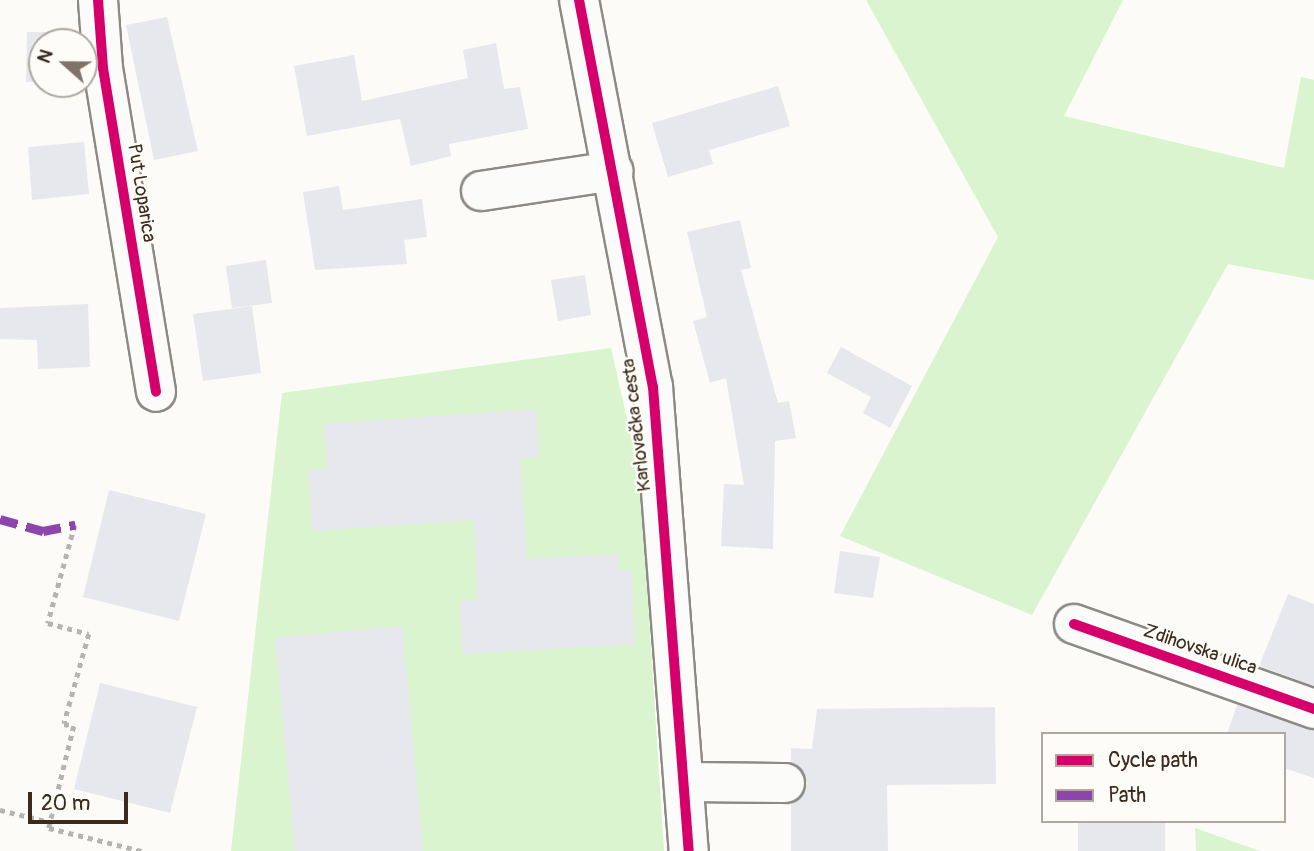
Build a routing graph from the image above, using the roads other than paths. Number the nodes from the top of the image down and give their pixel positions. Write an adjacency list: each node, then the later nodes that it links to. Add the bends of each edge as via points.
1 (98, 0): 5 (street, Put Loparica, via 103,68)
2 (579, 0): 3 (street, Karlovačka cesta)
3 (614, 171): 4 (street); 8 (street, Karlovačka cesta, via 653,387)
4 (481, 191)
5 (156, 392)
6 (1074, 624): 7 (street, Zdihovska ulica)
7 (1314, 709)
8 (685, 782): 9 (street); 10 (street, Karlovačka cesta)
9 (785, 783)
10 (689, 851)

